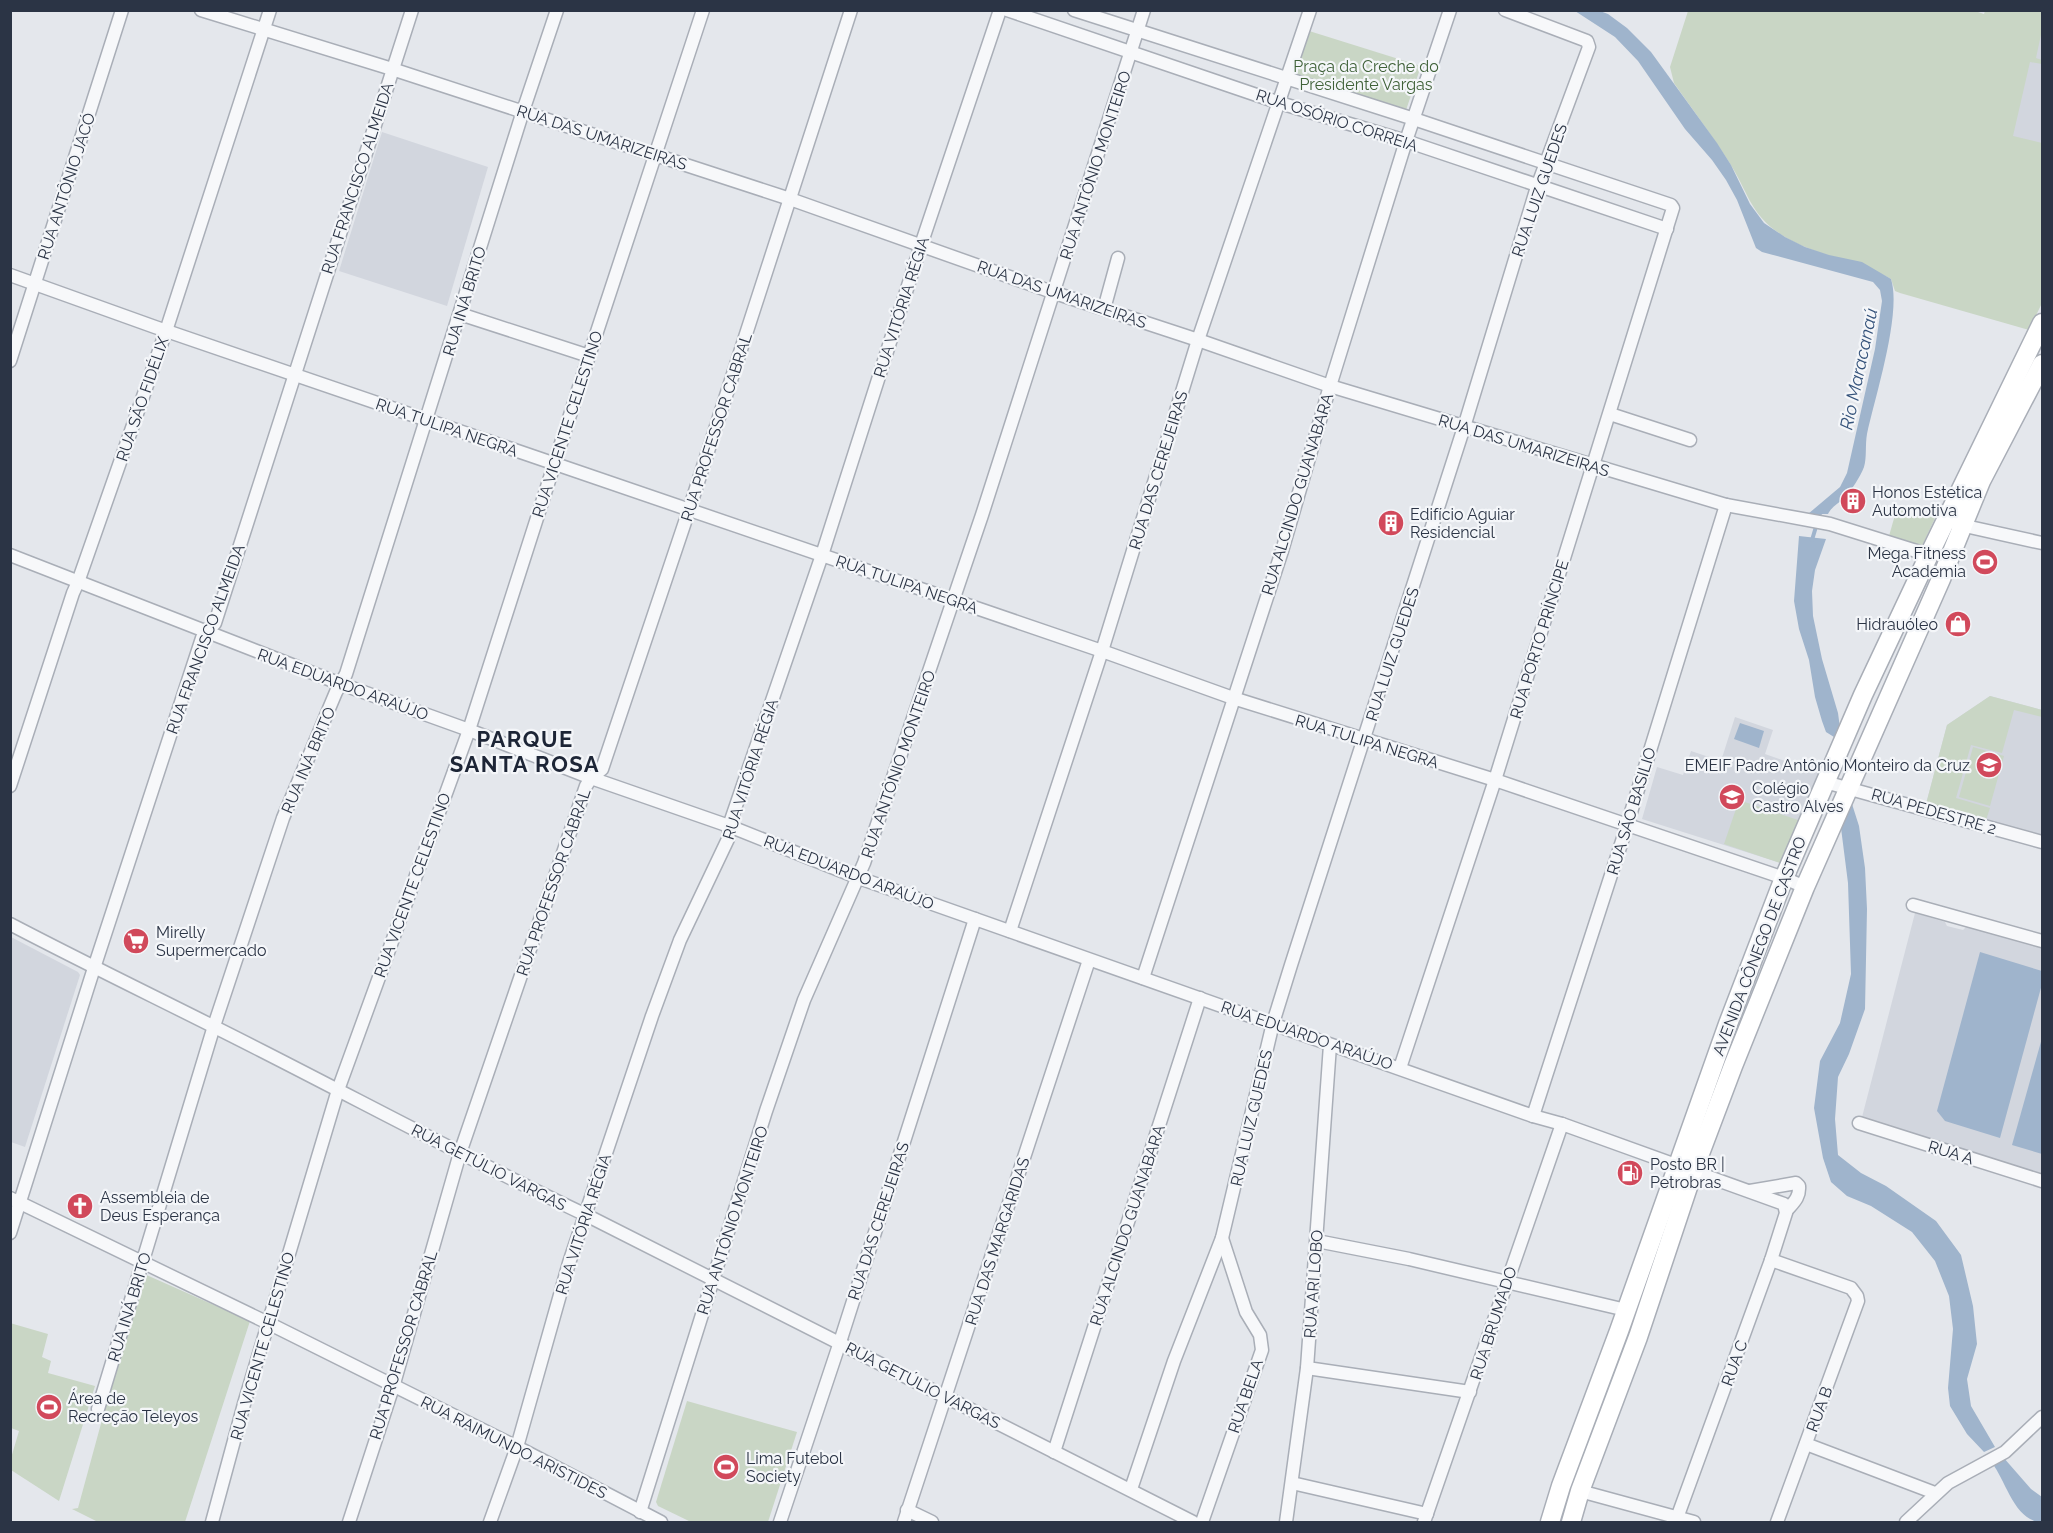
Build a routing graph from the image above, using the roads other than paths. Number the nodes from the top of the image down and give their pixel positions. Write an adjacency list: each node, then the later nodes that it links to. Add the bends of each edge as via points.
1 (122, 10): 34 (street, RUA ANTÔNIO JACÓ)
2 (201, 10): 16 (street, RUA DAS UMARIZEIRAS)
3 (270, 10): 16 (street, RUA SÃO FIDÉLIX)
4 (412, 10): 19 (street, RUA FRANCISCO ALMEIDA)
5 (557, 10): 22 (street, RUA INÁ BRITO)
6 (703, 10): 25 (street, RUA VICENTE CELESTINO)
7 (851, 10): 28 (street, RUA PROFESSOR CABRAL)
8 (1000, 10): 31 (street, RUA VITÓRIA RÉGIA)
9 (1007, 10): 18 (street, RUA OSÓRIO CORREIA)
10 (1074, 10): 17 (street, RUA OSÓRIO CORREIA)
11 (1144, 10): 17 (street, RUA ANTÔNIO MONTEIRO)
12 (1310, 10): 20 (street, RUA DAS CEREJEIRAS)
13 (1450, 10): 23 (street, RUA ALCINDO GUANABARA)
14 (1505, 10): 15 (street, RUA LUIZ GUEDES)
15 (1533, 15): 26 (street, RUA LUIZ GUEDES, via 1590,45)
16 (264, 30): 19 (street, RUA DAS UMARIZEIRAS); 39 (street, RUA SÃO FIDÉLIX)
17 (1138, 31): 18 (street, RUA ANTÔNIO MONTEIRO); 20 (street, RUA OSÓRIO CORREIA)
18 (1131, 52): 21 (street, RUA OSÓRIO CORREIA); 35 (street, RUA ANTÔNIO MONTEIRO)
19 (392, 69): 22 (street, RUA DAS UMARIZEIRAS); 44 (street, RUA FRANCISCO ALMEIDA)
20 (1287, 80): 21 (street, RUA DAS CEREJEIRAS); 23 (street, RUA OSÓRIO CORREIA)
21 (1280, 103): 24 (street, RUA OSÓRIO CORREIA); 40 (street, RUA DAS CEREJEIRAS)
22 (523, 111): 25 (street, RUA DAS UMARIZEIRAS); 37 (street, RUA INÁ BRITO)
23 (1414, 119): 24 (street, RUA ALCINDO GUANABARA); 26 (street, RUA OSÓRIO CORREIA)
24 (1406, 141): 27 (street, RUA OSÓRIO CORREIA); 45 (street, RUA ALCINDO GUANABARA)
25 (654, 155): 28 (street, RUA DAS UMARIZEIRAS); 41 (street, RUA VICENTE CELESTINO)
26 (1546, 164): 27 (street, RUA LUIZ GUEDES); 29 (street, RUA OSÓRIO CORREIA)
27 (1537, 187): 30 (street, RUA OSÓRIO CORREIA); 48 (street, RUA LUIZ GUEDES)
28 (790, 199): 31 (street, RUA DAS UMARIZEIRAS); 53 (street, RUA PROFESSOR CABRAL)
29 (1673, 208): 30 (street, RUA PORTO PRÍNCIPE)
30 (1667, 229): 46 (street, RUA PORTO PRÍNCIPE)
31 (921, 245): 35 (street, RUA DAS UMARIZEIRAS); 57 (street, RUA VITÓRIA RÉGIA)
32 (1118, 258): 36 (street)
33 (10, 275): 34 (street, RUA TULIPA NEGRA)
34 (35, 284): 39 (street, RUA TULIPA NEGRA); 42 (street, RUA ANTÔNIO JACÓ)
35 (1054, 293): 36 (street, RUA DAS UMARIZEIRAS); 60 (street, RUA ANTÔNIO MONTEIRO)
36 (1104, 309): 40 (street, RUA DAS UMARIZEIRAS)
37 (459, 314): 41 (street); 47 (street, RUA INÁ BRITO)
38 (2043, 323): 54 (main road, AVENIDA CÔNEGO DE CASTRO)
39 (166, 331): 44 (street, RUA TULIPA NEGRA); 59 (street, RUA SÃO FIDÉLIX)
40 (1198, 340): 45 (street, RUA DAS UMARIZEIRAS); 62 (street, RUA DAS CEREJEIRAS)
41 (589, 356): 50 (street, RUA VICENTE CELESTINO)
42 (10, 361)
43 (2043, 364): 54 (main road, AVENIDA CÔNEGO DE CASTRO, via 1981,481)
44 (294, 375): 47 (street, RUA TULIPA NEGRA); 61 (street, RUA FRANCISCO ALMEIDA, via 215,623)
45 (1330, 387): 48 (street, RUA DAS UMARIZEIRAS); 64 (street, RUA ALCINDO GUANABARA, via 1282,551)
46 (1610, 414): 49 (street); 51 (street, RUA PORTO PRÍNCIPE)
47 (427, 420): 50 (street, RUA TULIPA NEGRA); 63 (street, RUA INÁ BRITO)
48 (1464, 427): 51 (street, RUA DAS UMARIZEIRAS); 66 (street, RUA LUIZ GUEDES)
49 (1690, 440)
50 (554, 464): 53 (street, RUA TULIPA NEGRA); 65 (street, RUA VICENTE CELESTINO)
51 (1594, 465): 52 (street, RUA DAS UMARIZEIRAS); 68 (street, RUA PORTO PRÍNCIPE)
52 (1726, 505): 58 (street, RUA DAS UMARIZEIRAS, via 1830,524); 72 (street, RUA SÃO BASILIO)
53 (689, 510): 57 (street, RUA TULIPA NEGRA); 67 (street, RUA PROFESSOR CABRAL, via 602,769)
54 (1954, 523): 55 (street); 58 (main road, AVENIDA CÔNEGO DE CASTRO); 71 (main road, AVENIDA CÔNEGO DE CASTRO)
55 (2043, 543)
56 (10, 555): 59 (street, RUA EDUARDO ARAÚJO)
57 (822, 555): 60 (street, RUA TULIPA NEGRA); 73 (street, RUA VITÓRIA RÉGIA)
58 (1929, 555): 69 (main road, AVENIDA CÔNEGO DE CASTRO)
59 (78, 582): 61 (street, RUA EDUARDO ARAÚJO); 70 (street, RUA SÃO FIDÉLIX)
60 (953, 600): 62 (street, RUA TULIPA NEGRA); 75 (street, RUA ANTÔNIO MONTEIRO)
61 (206, 633): 63 (street, RUA EDUARDO ARAÚJO); 84 (street, RUA FRANCISCO ALMEIDA)
62 (1102, 651): 64 (street, RUA TULIPA NEGRA); 81 (street, RUA DAS CEREJEIRAS)
63 (341, 684): 65 (street, RUA EDUARDO ARAÚJO); 88 (street, RUA INÁ BRITO, via 283,818)
64 (1233, 698): 66 (street, RUA TULIPA NEGRA); 85 (street, RUA ALCINDO GUANABARA)
65 (469, 730): 67 (street, RUA EDUARDO ARAÚJO); 91 (street, RUA VICENTE CELESTINO)
66 (1363, 740): 68 (street, RUA TULIPA NEGRA); 87 (street, RUA LUIZ GUEDES)
67 (591, 778): 73 (street, RUA EDUARDO ARAÚJO); 95 (street, RUA PROFESSOR CABRAL)
68 (1495, 780): 72 (street, RUA TULIPA NEGRA); 90 (street, RUA PORTO PRÍNCIPE)
69 (1825, 782): 71 (street, RUA PEDESTRE 2); 76 (main road, AVENIDA CÔNEGO DE CASTRO)
70 (10, 786)
71 (1850, 788): 74 (street, RUA PEDESTRE 2); 77 (main road, AVENIDA CÔNEGO DE CASTRO)
72 (1627, 825): 76 (street, RUA TULIPA NEGRA); 92 (street, RUA SÃO BASILIO)
73 (729, 826): 75 (street, RUA EDUARDO ARAÚJO); 101 (street, RUA VITÓRIA RÉGIA, via 728,839 680,940 660,994)
74 (2043, 842)
75 (859, 878): 79 (street, RUA EDUARDO ARAÚJO); 107 (street, RUA ANTÔNIO MONTEIRO, via 804,1000)
76 (1784, 878): 77 (street, RUA TULIPA NEGRA); 96 (main road, AVENIDA CÔNEGO DE CASTRO, via 1728,1024)
77 (1805, 887): 96 (main road, AVENIDA CÔNEGO DE CASTRO, via 1733,1066)
78 (1913, 905): 82 (street)
79 (975, 919): 81 (street, RUA EDUARDO ARAÚJO); 113 (street, RUA DAS CEREJEIRAS)
80 (10, 924): 84 (street, RUA GETÚLIO VARGAS)
81 (1010, 932): 83 (street, RUA EDUARDO ARAÚJO)
82 (2043, 941)
83 (1089, 960): 85 (street, RUA EDUARDO ARAÚJO); 117 (street, RUA DAS MARGARIDAS)
84 (94, 968): 88 (street, RUA GETÚLIO VARGAS); 99 (street, RUA FRANCISCO ALMEIDA)
85 (1143, 978): 86 (street, RUA EDUARDO ARAÚJO)
86 (1200, 998): 87 (street, RUA EDUARDO ARAÚJO); 122 (street, RUA ALCINDO GUANABARA)
87 (1273, 1023): 89 (street, RUA EDUARDO ARAÚJO); 103 (street, RUA LUIZ GUEDES)
88 (214, 1026): 91 (street, RUA GETÚLIO VARGAS); 106 (street, RUA INÁ BRITO)
89 (1330, 1045): 90 (street, RUA EDUARDO ARAÚJO); 104 (street, RUA ARI LOBO)
90 (1400, 1068): 92 (street, RUA EDUARDO ARAÚJO)
91 (338, 1090): 95 (street, RUA GETÚLIO VARGAS); 110 (street, RUA VICENTE CELESTINO)
92 (1533, 1116): 94 (street, RUA EDUARDO ARAÚJO)
93 (1859, 1123): 97 (street, RUA A)
94 (1562, 1124): 96 (street, RUA EDUARDO ARAÚJO); 108 (street, RUA BRUMADO)
95 (460, 1153): 101 (street, RUA GETÚLIO VARGAS); 115 (street, RUA PROFESSOR CABRAL)
96 (1686, 1169): 98 (street, RUA EDUARDO ARAÚJO); 109 (main road, AVENIDA CÔNEGO DE CASTRO); 112 (main road, AVENIDA CÔNEGO DE CASTRO)
97 (2043, 1181)
98 (1749, 1192): 100 (street, RUA EDUARDO ARAÚJO); 100 (street, RUA C, via 1796,1183 1796,1200)
99 (16, 1201): 102 (street, RUA FRANCISCO ALMEIDA); 106 (street, RUA RAIMUNDO ARISTIDES)
100 (1786, 1208): 105 (street, RUA C)
101 (586, 1215): 107 (street, RUA GETÚLIO VARGAS); 121 (street, RUA VITÓRIA RÉGIA)
102 (10, 1233)
103 (1222, 1238): 125 (street, RUA LUIZ GUEDES, via 1174,1361); 139 (street, RUA BELA, via 1245,1312 1260,1335 1262,1350)
104 (1317, 1241): 108 (street); 114 (street, RUA ARI LOBO)
105 (1771, 1260): 120 (street, RUA B, via 1851,1288 1857,1296); 131 (street, RUA C)
106 (143, 1261): 110 (street, RUA RAIMUNDO ARISTIDES); 118 (street, RUA INÁ BRITO)
107 (712, 1280): 113 (street, RUA GETÚLIO VARGAS); 129 (street, RUA ANTÔNIO MONTEIRO)
108 (1506, 1283): 109 (street); 116 (street, RUA BRUMADO)
109 (1626, 1310): 111 (main road, AVENIDA CÔNEGO DE CASTRO)
110 (268, 1323): 115 (street, RUA RAIMUNDO ARISTIDES); 132 (street, RUA VICENTE CELESTINO)
111 (1619, 1331): 112 (main road); 124 (main road, AVENIDA CÔNEGO DE CASTRO)
112 (1638, 1337): 126 (main road, AVENIDA CÔNEGO DE CASTRO)
113 (840, 1342): 117 (street, RUA GETÚLIO VARGAS); 136 (street, RUA DAS CEREJEIRAS)
114 (1307, 1368): 116 (street); 123 (street, RUA ARI LOBO)
115 (393, 1386): 121 (street, RUA RAIMUNDO ARISTIDES); 133 (street, RUA PROFESSOR CABRAL)
116 (1470, 1392): 130 (street, RUA BRUMADO)
117 (945, 1398): 122 (street, RUA GETÚLIO VARGAS); 128 (street, RUA DAS MARGARIDAS)
118 (98, 1410)
119 (2043, 1417): 127 (street, via 2005,1452)
120 (1806, 1444): 127 (street); 144 (street, RUA B)
121 (517, 1447): 129 (street, RUA RAIMUNDO ARISTIDES); 134 (street, RUA VITÓRIA RÉGIA)
122 (1054, 1452): 125 (street, RUA GETÚLIO VARGAS)
123 (1292, 1483): 130 (street); 140 (street, RUA ARI LOBO)
124 (1561, 1486): 126 (main road); 141 (main road, AVENIDA CÔNEGO DE CASTRO)
125 (1131, 1489): 138 (street, RUA GETÚLIO VARGAS)
126 (1580, 1491): 131 (street); 142 (main road, AVENIDA CÔNEGO DE CASTRO)
127 (1935, 1493): 145 (street)
128 (906, 1516): 137 (street)
129 (646, 1517): 135 (street, RUA RAIMUNDO ARISTIDES)
130 (1425, 1518)
131 (1677, 1518): 143 (street)
132 (212, 1522)
133 (349, 1522)
134 (490, 1522)
135 (661, 1522)
136 (780, 1522)
137 (932, 1522)
138 (1193, 1522)
139 (1202, 1522)
140 (1286, 1522)
141 (1550, 1522)
142 (1571, 1522)
143 (1694, 1522)
144 (1777, 1522)
145 (1906, 1522)

